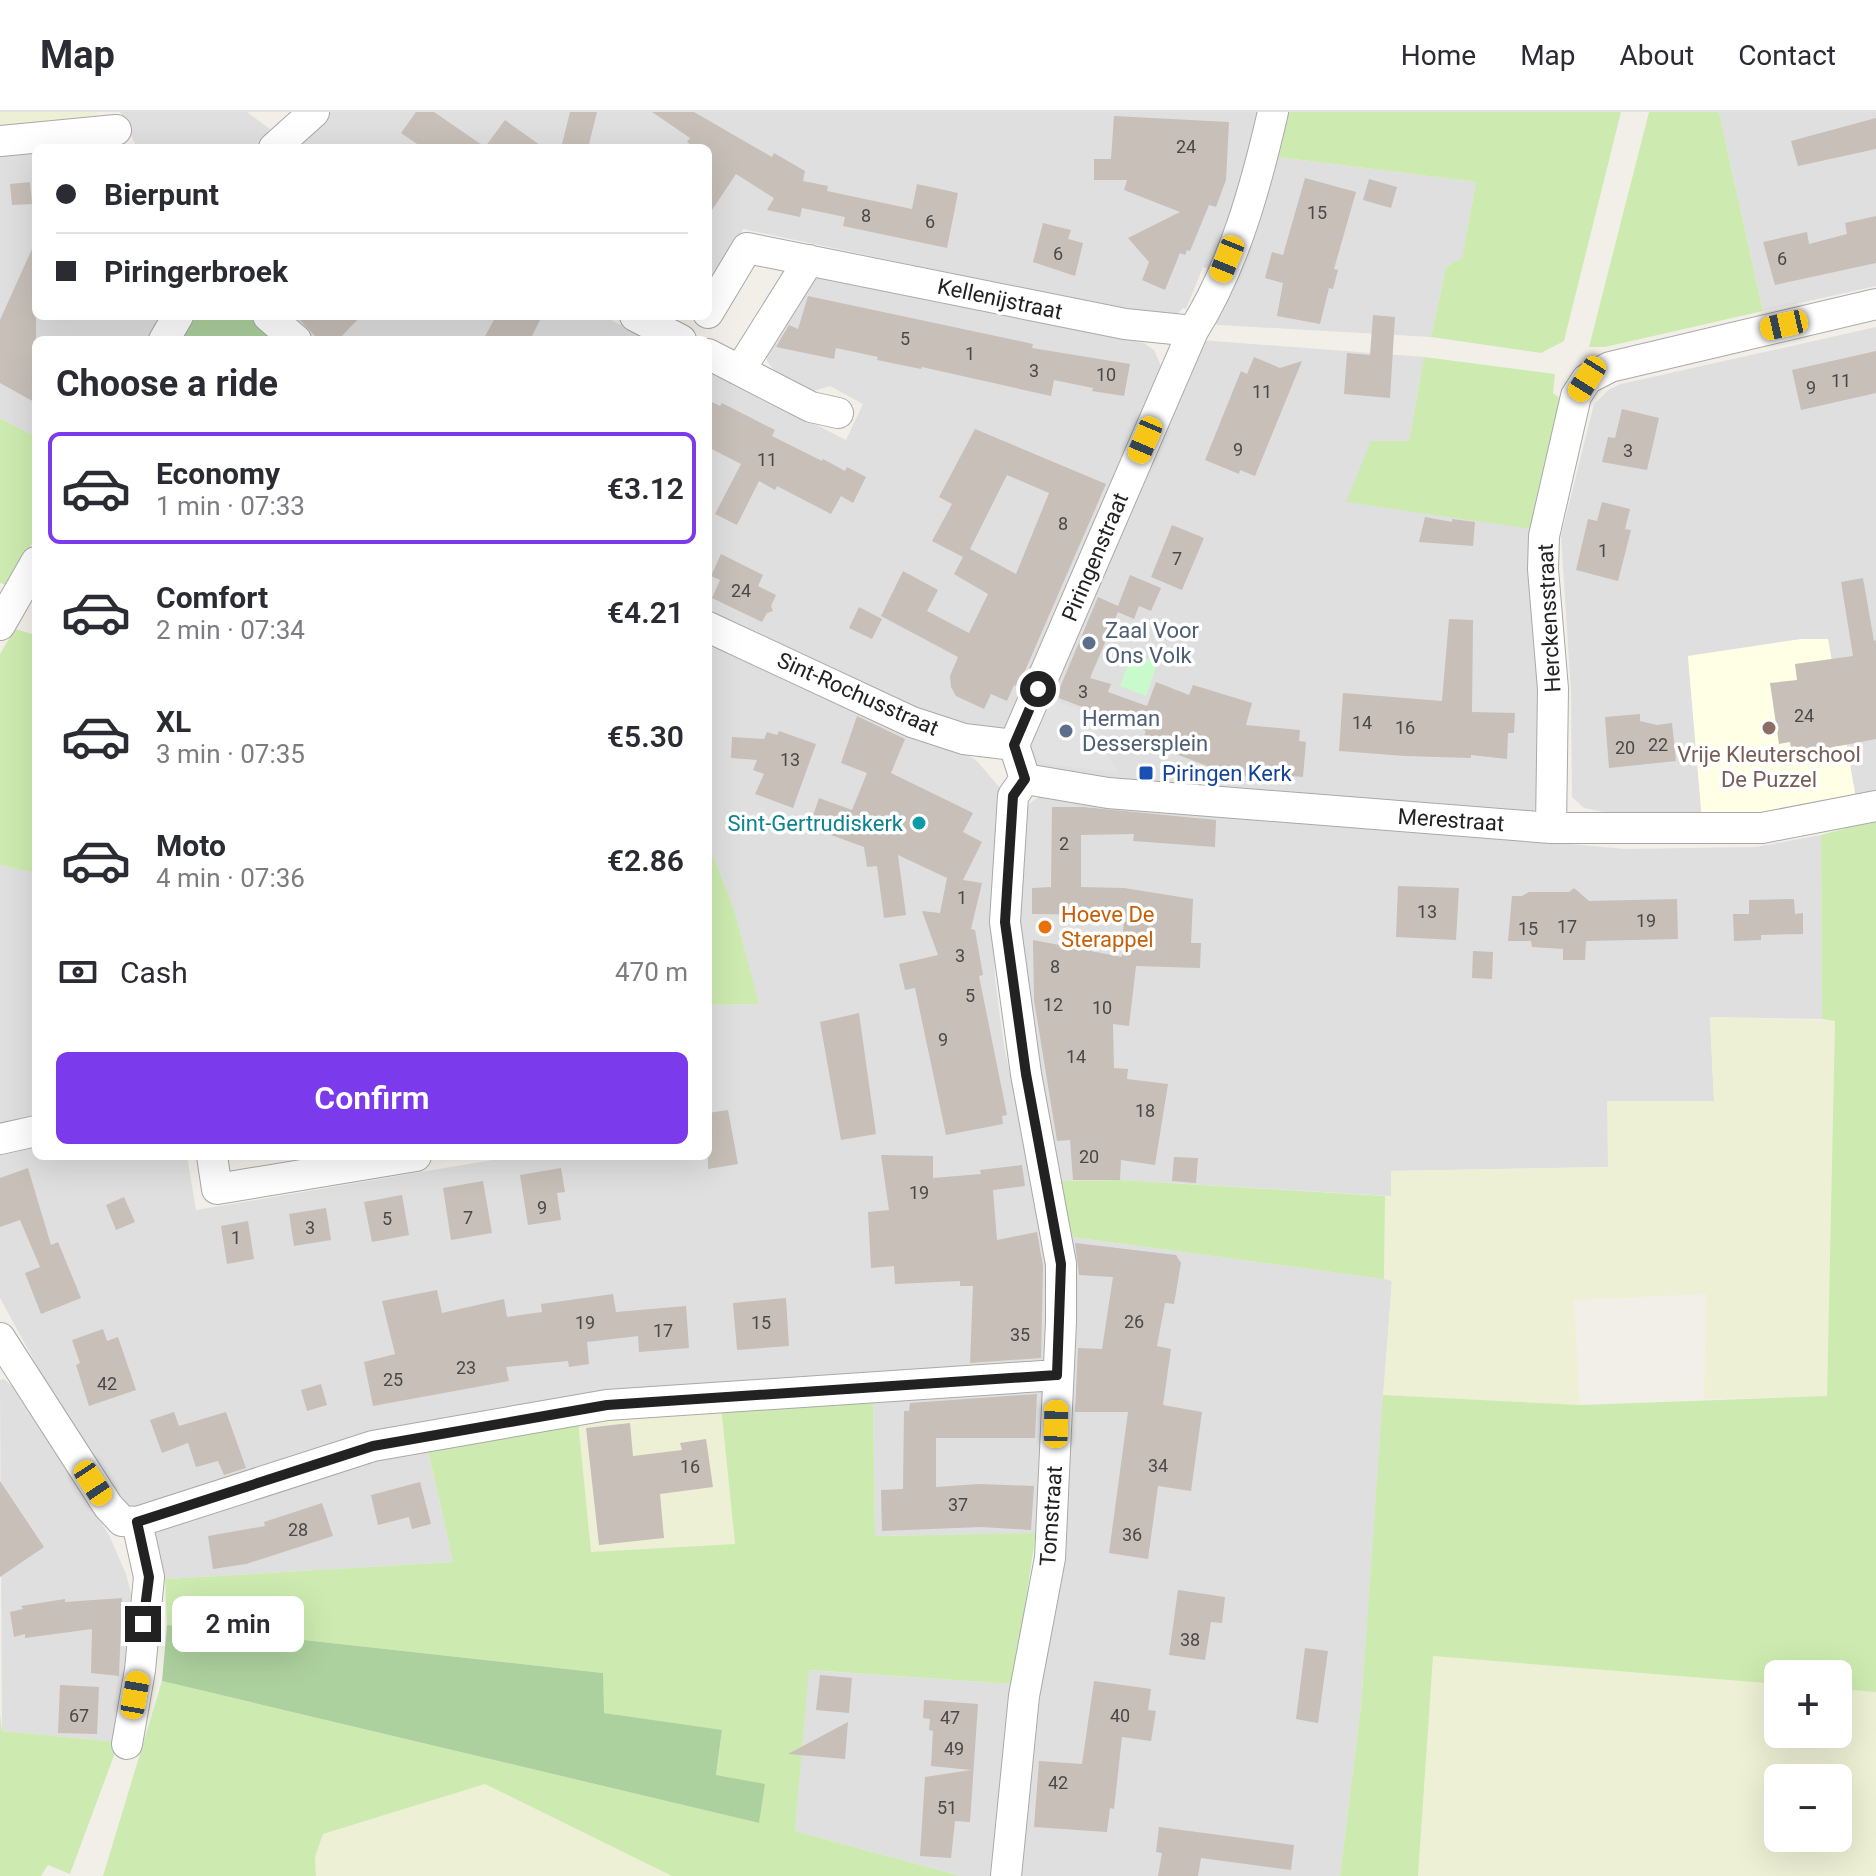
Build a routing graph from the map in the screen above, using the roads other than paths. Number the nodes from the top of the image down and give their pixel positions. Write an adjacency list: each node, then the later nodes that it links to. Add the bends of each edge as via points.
1 (314, 112): 5 (street)
2 (1273, 112): 11 (street, Piringenstraat, via 1237,236)
3 (117, 130): 4 (street)
4 (0, 141)
5 (278, 144)
6 (809, 260): 8 (street, Kellenijstraat, via 747,248); 11 (street, Kellenijstraat, via 1125,324); 15 (street)
7 (1876, 304): 23 (street, Herckensstraat, via 1610,367 1587,379 1576,396 1544,536 1553,689)
8 (712, 307)
9 (273, 320): 12 (street)
10 (643, 320): 13 (street)
11 (1193, 331): 20 (street, Piringenstraat)
12 (291, 336)
13 (673, 336)
14 (712, 356): 15 (street)
15 (740, 370): 16 (street, via 811,407)
16 (838, 413)
17 (32, 569): 18 (street)
18 (0, 625)
19 (712, 629): 20 (street, Sint-Rochusstraat, via 912,722 964,739)
20 (1014, 745): 21 (street)
21 (1025, 779): 23 (street, Merestraat, via 1108,793); 29 (street, Tomstraat, via 1013,796 1005,922 1061,1264)
22 (1876, 806): 23 (street, Merestraat, via 1762,828)
23 (1551, 828)
24 (32, 1132): 25 (street)
25 (0, 1139)
26 (213, 1160): 27 (street, via 217,1189)
27 (392, 1160)
28 (0, 1338): 30 (street, via 108,1506 122,1521)
29 (1057, 1375): 30 (street, via 592,1407 373,1446); 32 (street, Tomstraat, via 1050,1558 1024,1696)
30 (137, 1522): 31 (street, via 149,1577)
31 (127, 1744)
32 (1006, 1876)

